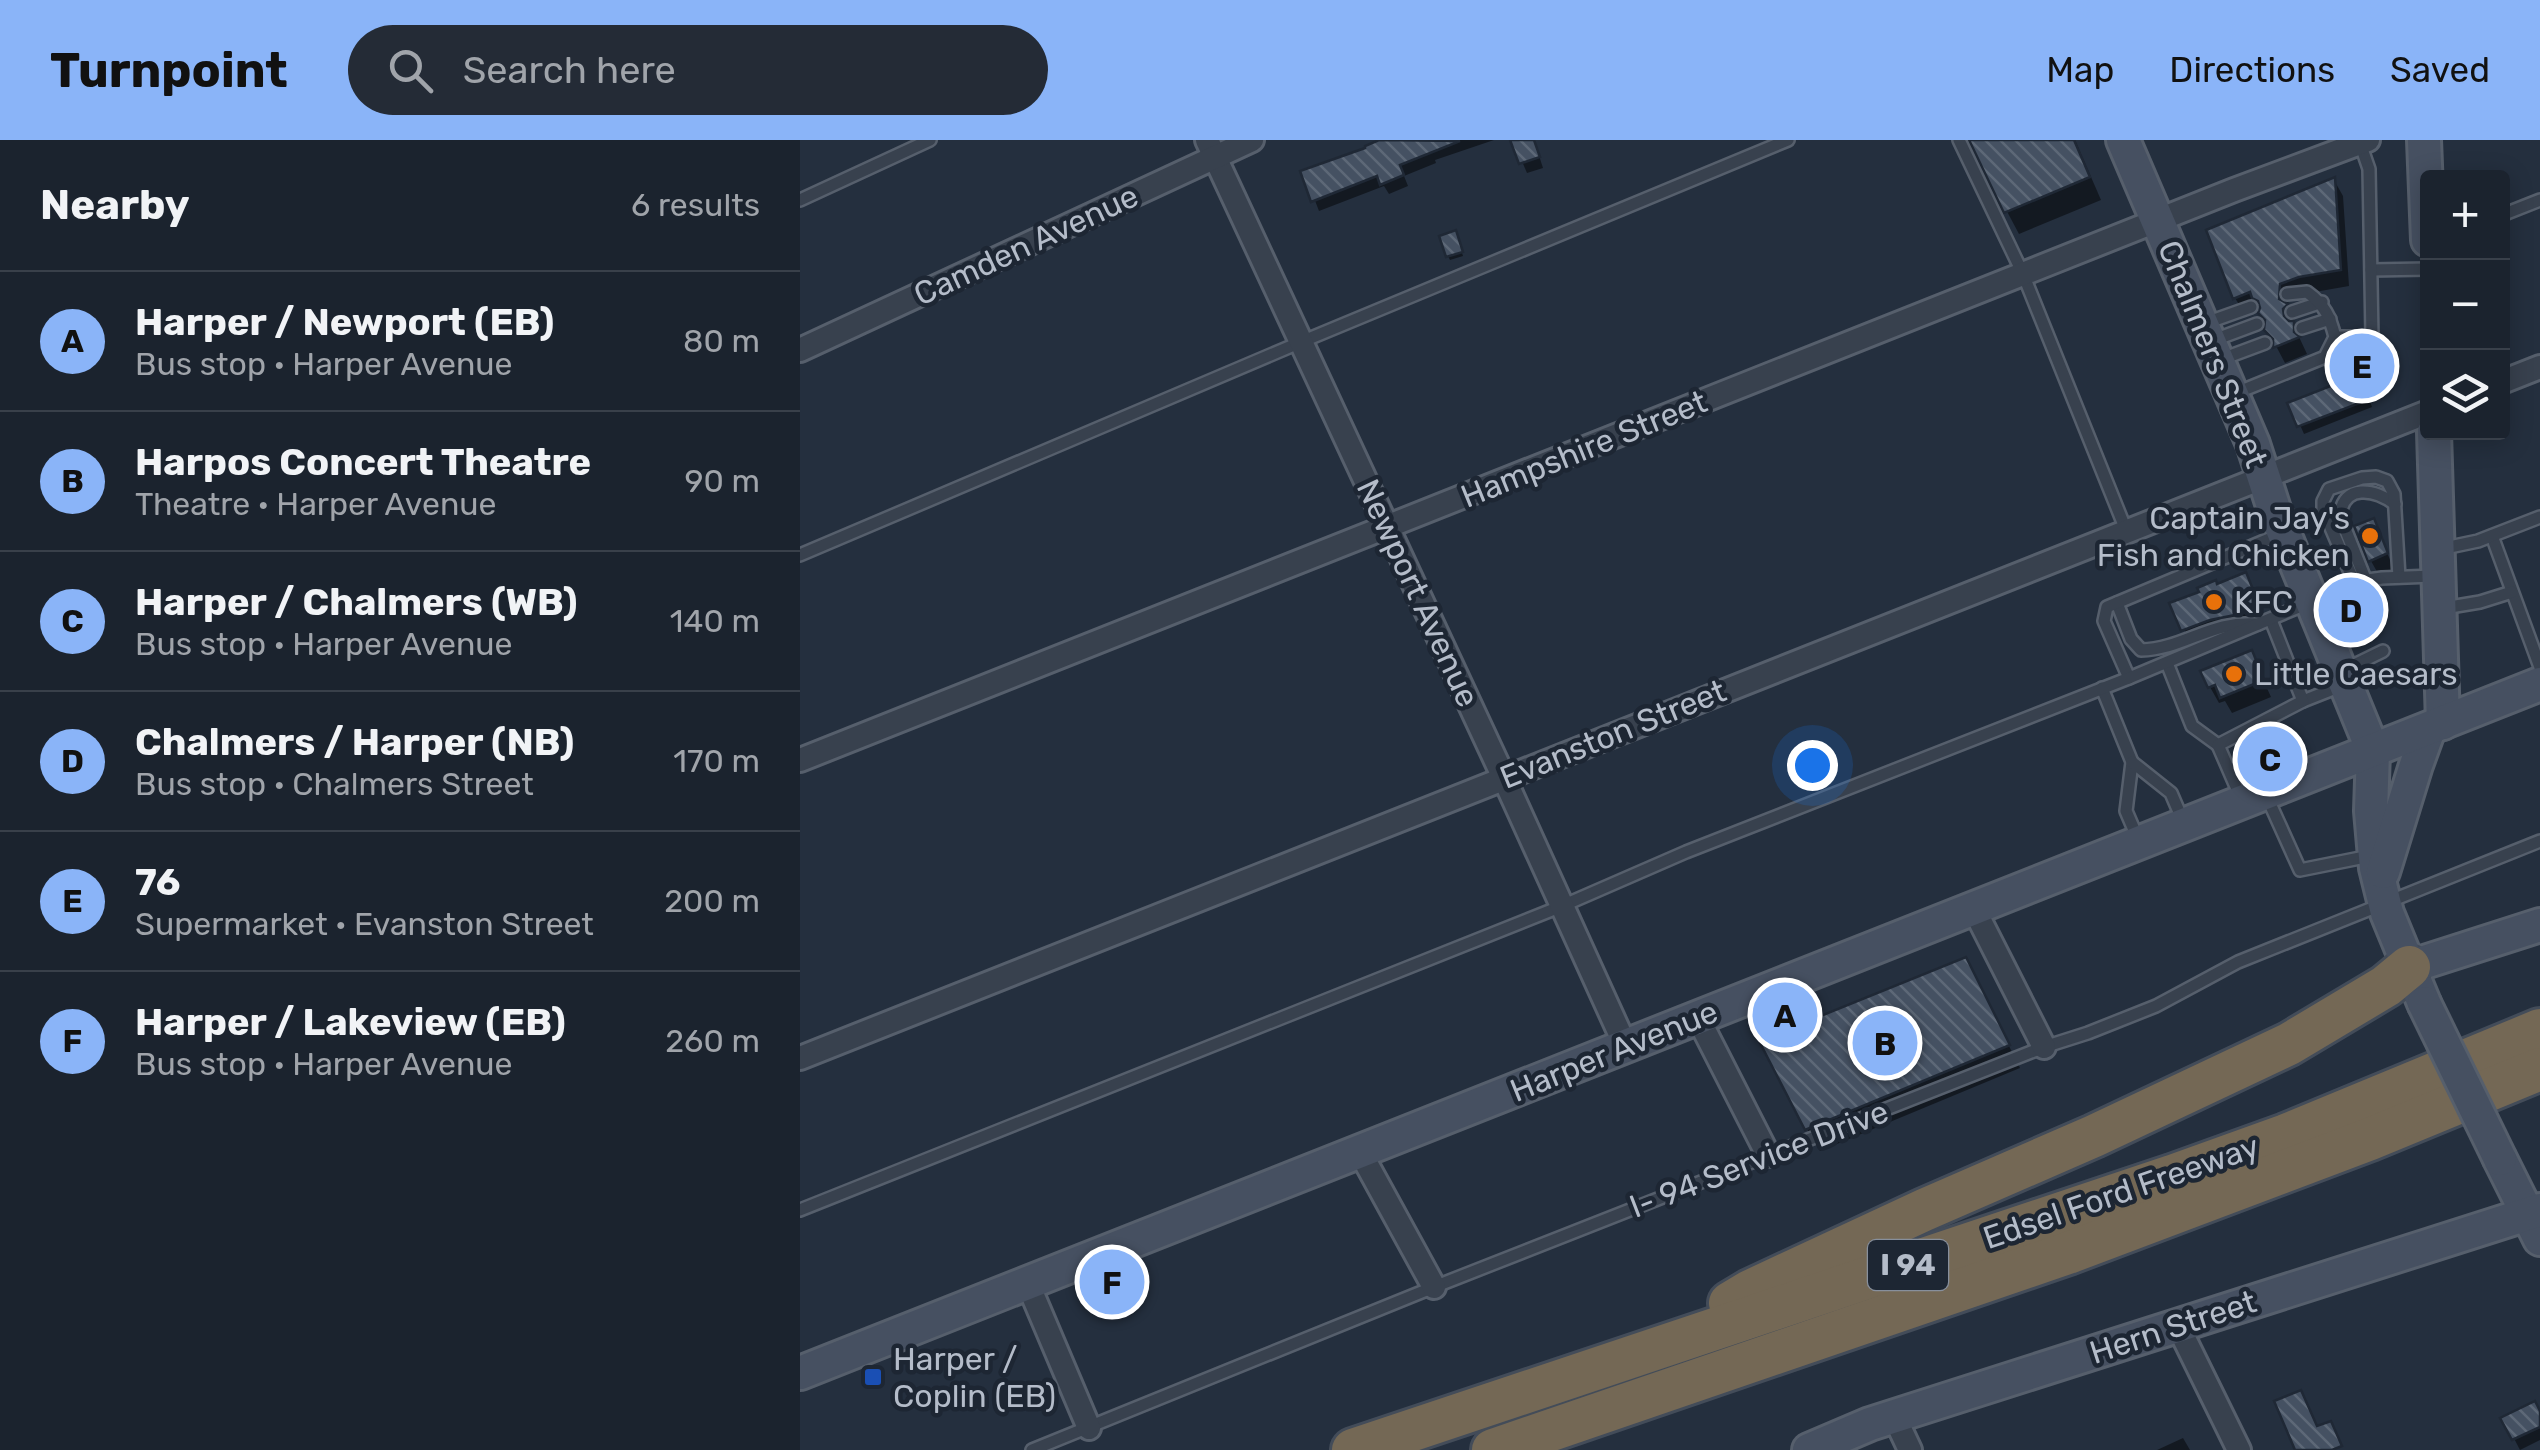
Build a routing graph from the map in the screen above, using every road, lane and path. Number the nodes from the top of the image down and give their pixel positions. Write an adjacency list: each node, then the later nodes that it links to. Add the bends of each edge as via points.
1 (930, 140): 10 (lane)
2 (1252, 140): 8 (street, Camden Avenue)
3 (1788, 140): 25 (lane)
4 (1960, 140): 16 (lane)
5 (2122, 140): 13 (street, Chalmers Street)
6 (2424, 140): 9 (street)
7 (2364, 142): 13 (street, Hampshire Street); 15 (lane)
8 (1211, 148): 25 (street, Newport Avenue); 28 (street, Camden Avenue)
9 (2425, 170)
10 (800, 200)
11 (2540, 200): 12 (lane)
12 (2510, 212)
13 (2157, 220): 16 (street, Hampshire Street); 26 (street, Chalmers Street)
14 (2420, 269): 15 (lane)
15 (2371, 270): 24 (lane, via 2372,337)
16 (2023, 274): 37 (street, Hampshire Street); 38 (lane)
17 (2287, 294): 18 (lane, via 2307,292)
18 (2322, 302): 20 (lane); 21 (lane)
19 (2251, 307): 26 (lane)
20 (2292, 312)
21 (2330, 319): 23 (lane); 24 (lane)
22 (2257, 324): 26 (lane)
23 (2302, 328)
24 (2335, 338): 31 (lane, via 2324,357)
25 (1301, 342): 37 (street, Newport Avenue); 41 (lane)
26 (2209, 343): 27 (lane); 31 (street, Chalmers Street)
27 (2265, 343)
28 (800, 350)
29 (2540, 367): 30 (street)
30 (2510, 379)
31 (2232, 394): 34 (street, Chalmers Street)
32 (2420, 415): 34 (street, Evanston Street)
33 (2434, 440): 43 (street)
34 (2264, 476): 38 (street, Evanston Street); 39 (street, Chalmers Street)
35 (2394, 504): 42 (lane); 44 (lane, via 2382,494 2358,492 2340,509); 44 (lane, via 2387,481 2376,477 2325,494 2323,509)
36 (2540, 516): 40 (lane)
37 (1387, 527): 60 (street, Hampshire Street); 62 (street, Newport Avenue)
38 (2126, 530): 62 (street, Evanston Street)
39 (2284, 533): 46 (lane); 47 (street, Chalmers Street)
40 (2492, 536): 43 (lane); 45 (lane)
41 (800, 555)
42 (2399, 577): 43 (lane); 44 (lane)
43 (2439, 578): 45 (lane, via 2480,602); 57 (street)
44 (2361, 582): 47 (lane)
45 (2512, 592): 51 (lane)
46 (2117, 603): 48 (lane, via 2141,650 2230,623); 52 (lane, via 2107,607 2104,621)
47 (2313, 604): 48 (lane); 53 (street, Chalmers Street)
48 (2267, 622): 50 (lane); 56 (lane)
49 (2383, 652): 53 (lane)
50 (2167, 663): 52 (lane); 58 (lane, via 2192,726)
51 (2540, 668)
52 (2129, 678): 55 (lane)
53 (2344, 678): 56 (lane); 59 (street, Chalmers Street)
54 (2540, 684): 57 (street, Harper Avenue)
55 (2102, 688): 61 (lane); 68 (lane)
56 (2303, 701): 58 (lane)
57 (2436, 726): 59 (street, Harper Avenue); 67 (street)
58 (2218, 745): 63 (lane)
59 (2373, 751): 63 (street, Harper Avenue); 67 (street, Chalmers Street)
60 (800, 760)
61 (2132, 762): 64 (lane, via 2171,793); 66 (lane, via 2126,811)
62 (1504, 778): 68 (street, Newport Avenue); 76 (street, Evanston Street)
63 (2254, 798): 64 (street, Harper Avenue); 67 (lane, via 2300,870)
64 (2185, 826): 66 (street, Harper Avenue)
65 (2540, 842): 67 (lane, I- 94 Service Drive)
66 (2140, 843): 69 (street, Harper Avenue)
67 (2379, 880): 71 (street, Chalmers Street); 75 (lane, I- 94 Service Drive, via 2156,1006)
68 (1562, 906): 74 (street, Newport Avenue); 80 (lane)
69 (1974, 908): 72 (street, Harper Avenue); 75 (street)
70 (2540, 925): 71 (street)
71 (2417, 985): 81 (street, Chalmers Street, bridge); 85 (highway, via 2386,986 2289,1044 1750,1291)
72 (1698, 1018): 74 (street, Harper Avenue); 79 (street)
73 (2540, 1030): 85 (highway, Edsel Ford Freeway / I 94, via 2286,1135)
74 (1626, 1047): 78 (street, Harper Avenue)
75 (2044, 1047): 79 (lane, I- 94 Service Drive)
76 (800, 1058)
77 (2540, 1068): 91 (highway, Edsel Ford Freeway / I 94, via 2068,1253)
78 (1360, 1152): 82 (street, Harper Avenue); 83 (street)
79 (1768, 1155): 83 (lane, I- 94 Service Drive)
80 (800, 1210)
81 (2536, 1221): 84 (street, Hern Street)
82 (1028, 1284): 86 (street, Harper Avenue); 88 (street)
83 (1434, 1287): 88 (lane, I- 94 Service Drive)
84 (2178, 1326): 87 (street, Hern Street); 94 (street)
85 (1644, 1354): 90 (highway, Edsel Ford Freeway / I 94)
86 (800, 1374)
87 (1894, 1416): 92 (street, Hern Street); 93 (street)
88 (1089, 1428): 89 (lane, I- 94 Service Drive)
89 (1032, 1450)
90 (1354, 1450)
91 (1493, 1450)
92 (1809, 1450)
93 (1910, 1450)
94 (2239, 1450)

